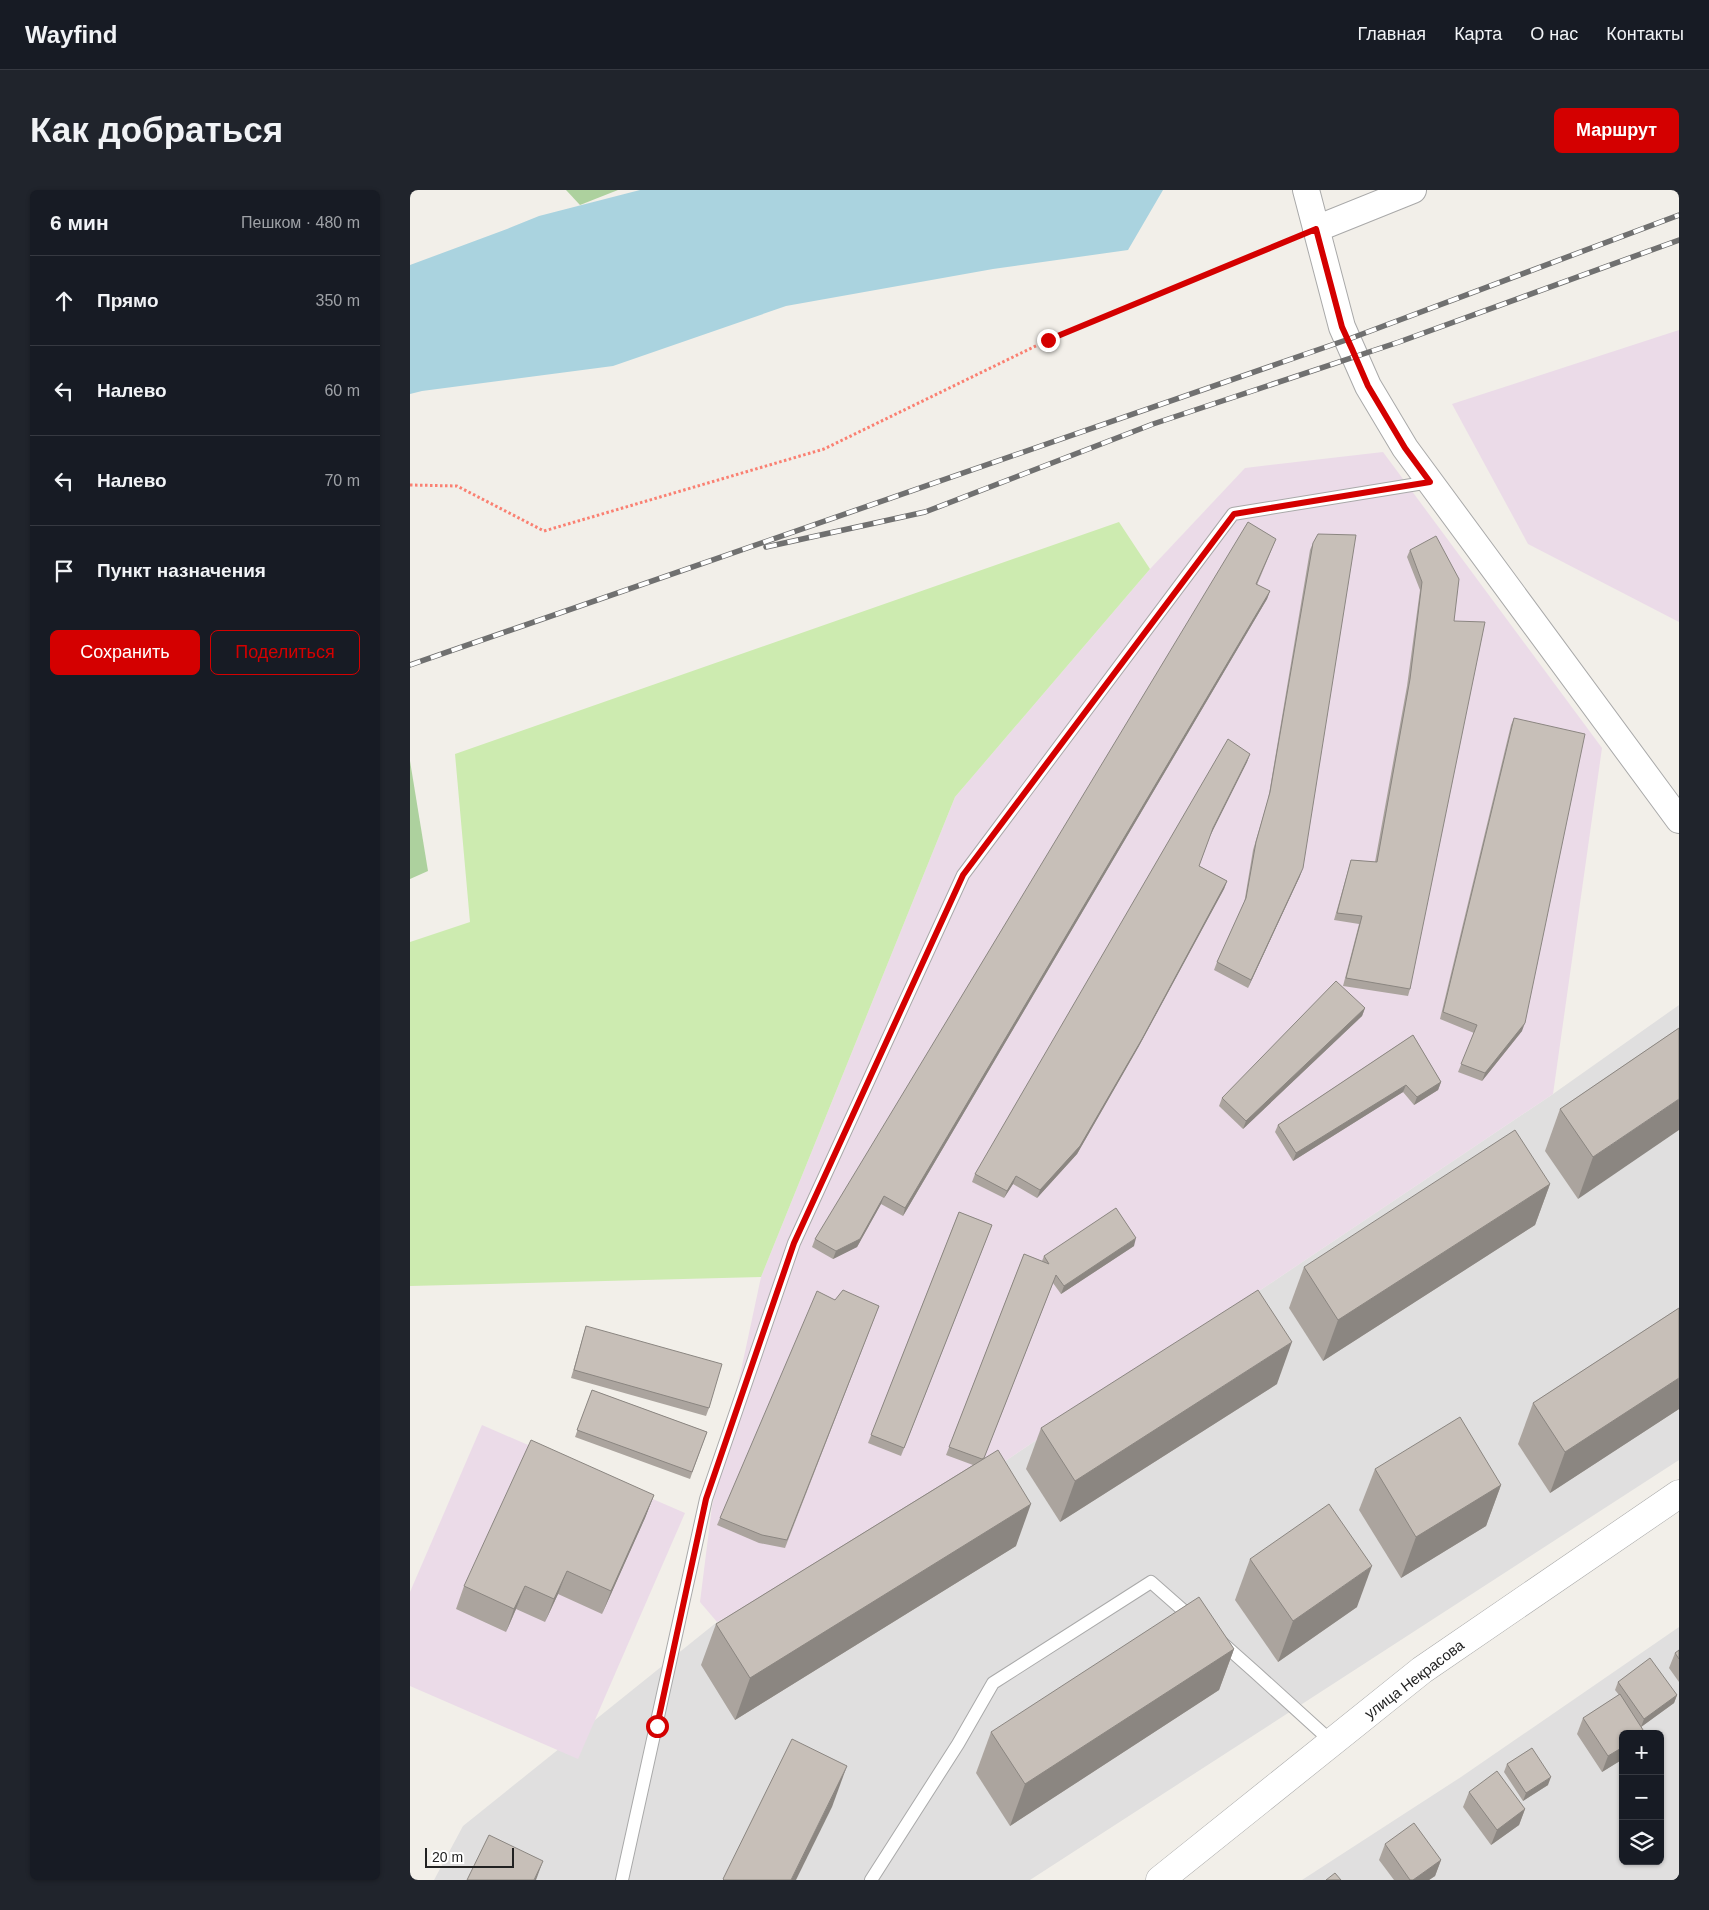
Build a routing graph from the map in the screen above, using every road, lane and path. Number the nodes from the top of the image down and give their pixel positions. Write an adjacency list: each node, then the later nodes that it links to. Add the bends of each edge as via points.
1 (1306, 190): 3 (street)
2 (1413, 190): 3 (street)
3 (1316, 229): 4 (street, via 1342,327 1362,371 1405,448); 5 (path, via 1048,340 824,449 544,531 457,486)
4 (1430, 482): 6 (street); 9 (lane, via 1234,514 963,875 794,1243 706,1499)
5 (410, 485)
6 (1679, 820)
7 (1679, 1494): 8 (street, улица Некрасова, via 1422,1670)
8 (1332, 1742): 10 (lane, via 1151,1582 993,1683); 11 (street, улица Некрасова)
9 (622, 1880)
10 (871, 1880)
11 (1160, 1880)

